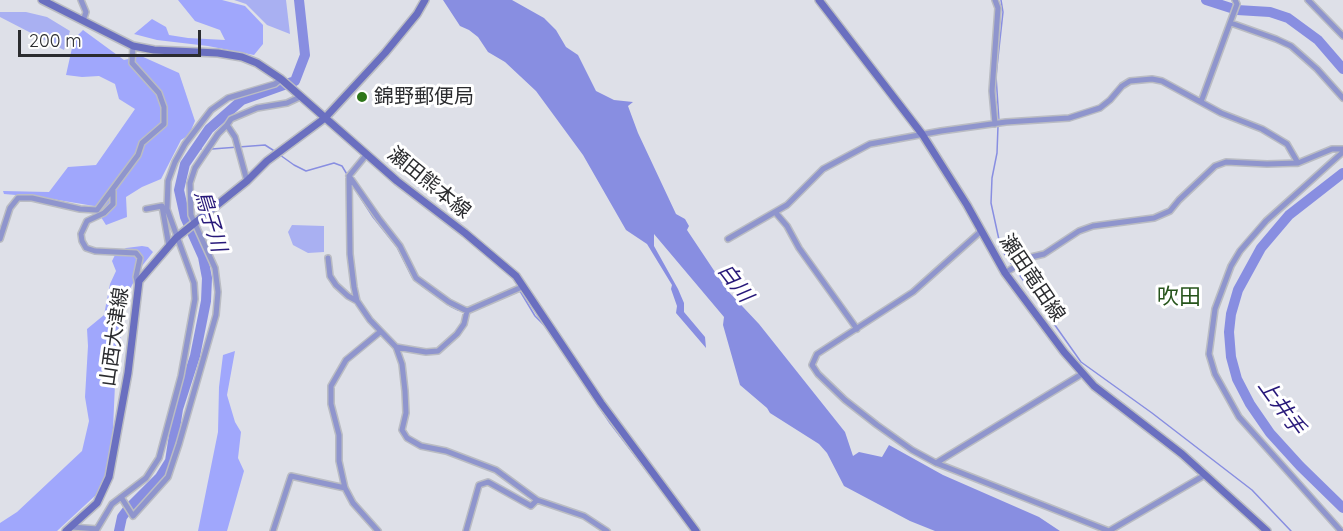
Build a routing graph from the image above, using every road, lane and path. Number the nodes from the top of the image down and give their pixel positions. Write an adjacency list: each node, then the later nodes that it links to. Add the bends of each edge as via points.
1 (42, 0): 8 (main road, 瀬田熊本線)
2 (81, 0): 8 (street, via 86,12)
3 (425, 0): 16 (main road, 山西大津線, via 385,53)
4 (995, 0): 17 (street, via 998,8 992,91)
5 (1308, 0): 10 (street)
6 (821, 1): 19 (main road, 瀬田竜田線)
7 (1236, 2): 9 (street)
8 (83, 21): 11 (main road, 瀬田熊本線)
9 (1231, 23): 14 (street, via 1291,46); 15 (street)
10 (1343, 36)
11 (134, 46): 12 (main road, 瀬田熊本線, via 242,57); 25 (street, via 132,63 159,93 165,107 164,123 142,143)
12 (281, 79): 13 (main road, 瀬田熊本線); 30 (street, via 228,98 211,110 185,144 168,181 166,195)
13 (300, 97): 16 (main road, 瀬田熊本線); 18 (street, via 242,113)
14 (1343, 98)
15 (1201, 102): 17 (street, via 1162,81 1130,81 1100,108 1069,118); 22 (street, via 1287,144)
16 (325, 118): 21 (main road, 瀬田熊本線); 24 (main road, 山西大津線)
17 (998, 123): 19 (street)
18 (227, 125): 24 (street, via 235,137); 28 (street, via 195,168 189,190)
19 (922, 134): 27 (street, via 870,144 849,155 823,169); 29 (main road, 瀬田竜田線)
20 (1343, 150): 22 (street, via 1332,149); 56 (street, via 1266,221 1240,251 1215,309 1209,354 1215,374 1239,417)
21 (367, 154): 23 (street); 36 (main road, 瀬田熊本線, via 508,269)
22 (1298, 163): 35 (street, via 1226,162 1215,166 1170,211 1154,218 1079,231)
23 (349, 176): 38 (street, via 350,254); 39 (street, via 396,240 416,278)
24 (247, 181): 28 (main road, 山西大津線)
25 (113, 191): 31 (street, via 97,210 18,198 10,208); 37 (street, via 113,204 87,221 82,241 89,250 136,253 140,262)
26 (146, 208): 33 (street, via 162,206)
27 (776, 212): 32 (street); 40 (street)
28 (194, 223): 30 (main road, 山西大津線); 47 (street, via 215,267 216,315 170,472 133,516)
29 (980, 229): 35 (main road, 瀬田竜田線); 40 (street, via 913,292)
30 (177, 236): 33 (main road, 山西大津線); 47 (street, via 194,283 195,299 181,376 159,458 146,478)
31 (0, 239)
32 (728, 239)
33 (169, 246): 37 (main road, 山西大津線, via 139,281)
34 (328, 258): 38 (street, via 330,276 336,285)
35 (1005, 273): 43 (main road, 瀬田竜田線)
36 (522, 287): 39 (street); 54 (main road, 瀬田熊本線, via 601,403)
37 (138, 288): 49 (main road, 山西大津線, via 130,363 109,477 97,503)
38 (357, 301): 41 (street)
39 (467, 311): 42 (street, via 464,324 451,342 438,351)
40 (857, 329): 44 (street, via 817,354 812,365 845,400)
41 (380, 332): 42 (street); 46 (street, via 346,360 331,386)
42 (396, 347): 48 (street, via 405,391 402,430 407,438 496,470)
43 (1082, 374): 44 (street); 45 (main road, 瀬田竜田線)
44 (936, 464): 45 (street, via 1109,531)
45 (1205, 475): 55 (main road, 瀬田竜田線)
46 (345, 488): 50 (street, via 291,476); 51 (street)
47 (122, 498): 49 (street, via 112,504 96,529)
48 (537, 500): 52 (street, via 531,506 488,483 479,485); 53 (street, via 584,516)
49 (69, 529)
50 (273, 531)
51 (378, 531)
52 (466, 531)
53 (607, 531)
54 (696, 531)
55 (1267, 531)
56 (1341, 531)

